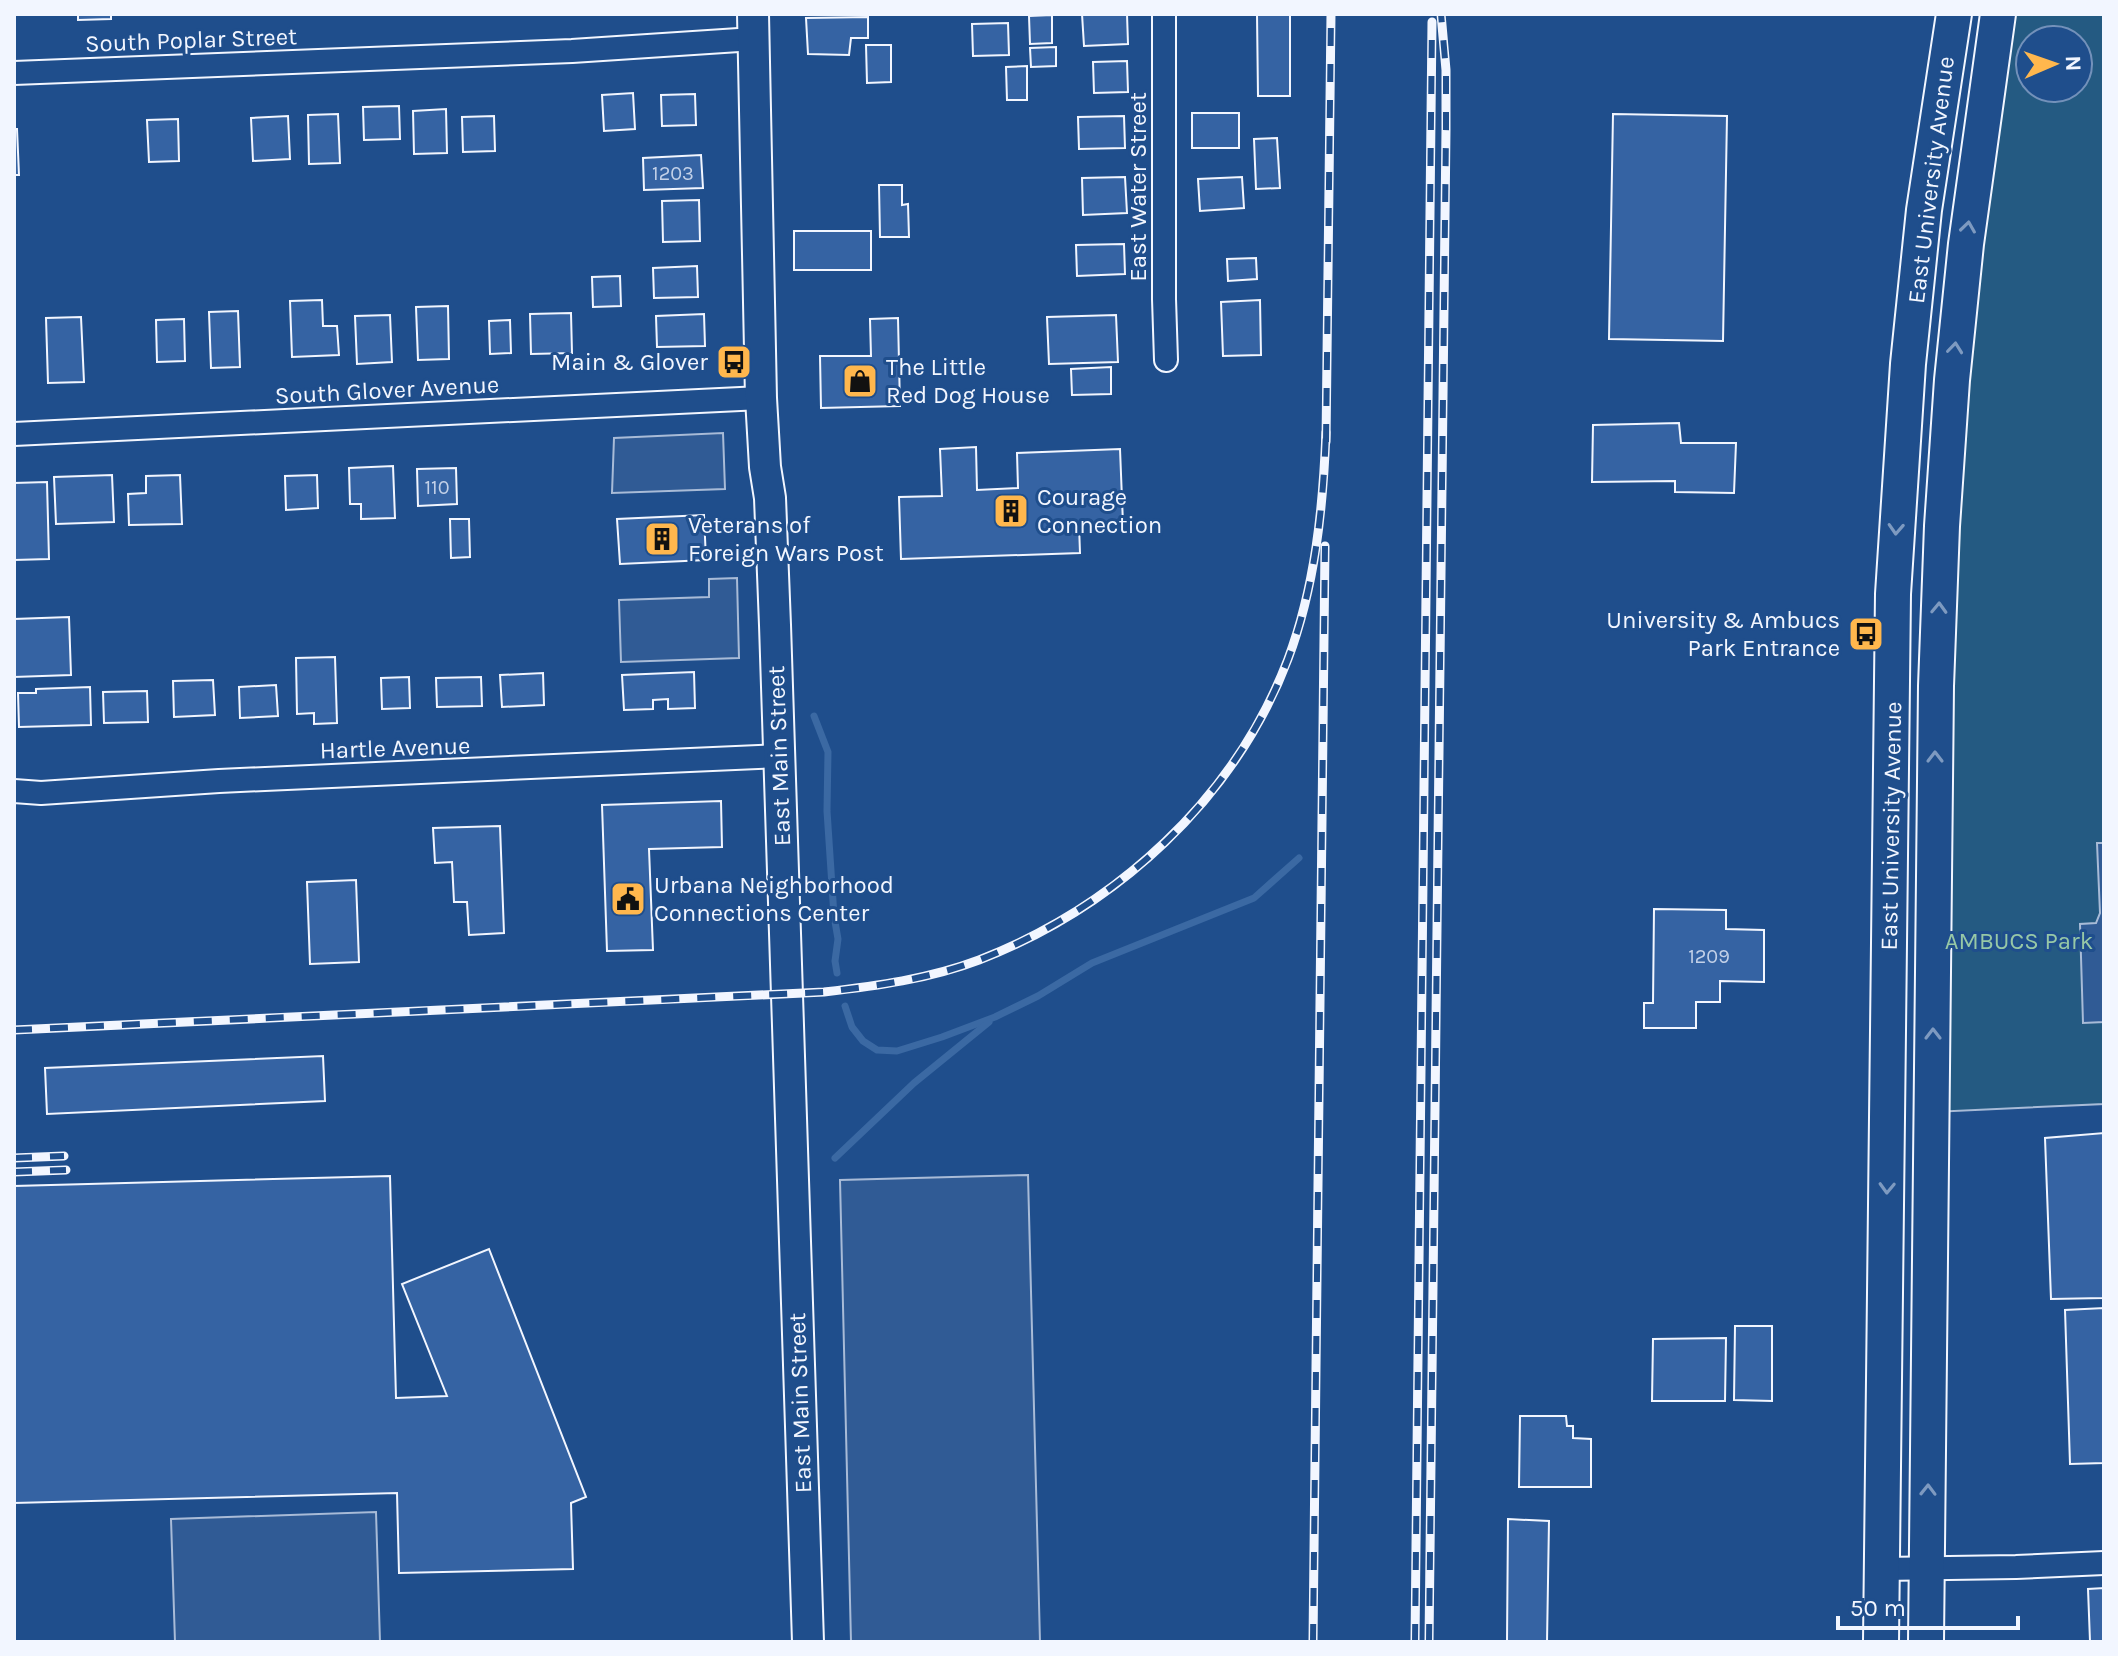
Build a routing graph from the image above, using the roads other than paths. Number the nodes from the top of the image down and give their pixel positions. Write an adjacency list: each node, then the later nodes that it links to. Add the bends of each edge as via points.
1 (1164, 14): 6 (street, East Water Street)
2 (1954, 14): 13 (main road, East University Avenue, one-way to 13, via 1924,210 1893,594)
3 (1998, 14): 12 (main road, East University Avenue, one-way to 3, via 1942,526 1966,244)
4 (753, 26): 5 (street, South Poplar Street, via 556,51); 7 (main road, East Main Street)
5 (14, 73)
6 (1166, 360)
7 (761, 398): 8 (street, South Glover Avenue); 9 (main road, East Main Street)
8 (14, 434)
9 (779, 756): 10 (street, Hartle Avenue); 14 (main road, East Main Street)
10 (14, 791)
11 (2104, 1563): 12 (street)
12 (1927, 1568): 13 (street); 16 (main road, East University Avenue)
13 (1882, 1569): 15 (main road, East University Avenue)
14 (808, 1642)
15 (1881, 1642)
16 (1926, 1642)

